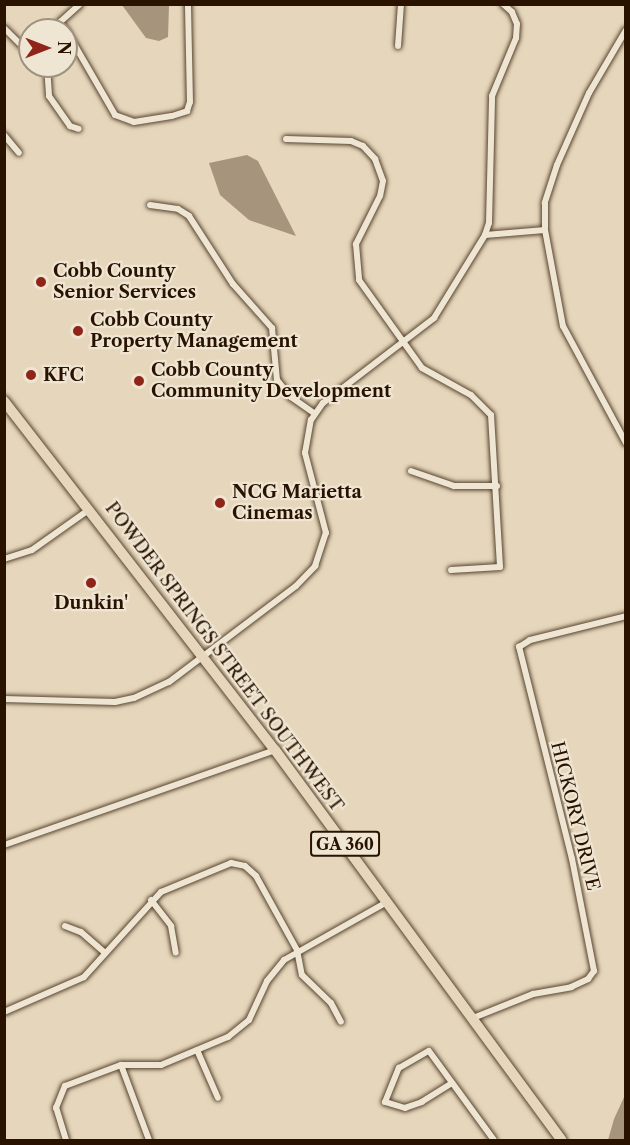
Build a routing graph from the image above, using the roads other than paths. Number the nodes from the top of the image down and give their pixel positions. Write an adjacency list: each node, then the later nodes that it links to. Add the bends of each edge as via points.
1 (80, 4): 5 (street)
2 (188, 4): 10 (street, via 187,111 134,122 115,115)
3 (401, 4): 9 (street)
4 (503, 4): 18 (street, via 517,24 516,38 492,96 489,224)
5 (64, 18)
6 (4, 28): 8 (street)
7 (626, 30): 17 (street, via 589,93 557,165 545,203)
8 (18, 42)
9 (398, 46)
10 (78, 51)
11 (48, 78): 12 (street, via 49,96 70,126)
12 (79, 129)
13 (4, 135): 15 (street)
14 (286, 139): 19 (street, via 351,141 363,146 375,159 383,181 380,196 356,244 356,268 370,297)
15 (19, 153)
16 (150, 205): 21 (street, via 178,209 189,216 233,284 272,328 277,380 291,397)
17 (545, 230): 18 (street); 22 (street, via 563,326)
18 (485, 235): 19 (street, via 462,267 444,304)
19 (403, 343): 21 (street, via 323,403); 24 (street, via 422,368 471,395 491,415)
20 (4, 401): 25 (main road, POWDER SPRINGS STREET SOUTHWEST / GA 360)
21 (315, 414): 29 (street, via 306,436 305,453 326,521 323,550 297,586)
22 (626, 443)
23 (411, 471): 24 (street, via 454,486)
24 (497, 486): 27 (street, via 500,567)
25 (90, 509): 26 (street, via 32,550); 29 (main road, POWDER SPRINGS STREET SOUTHWEST / GA 360)
26 (4, 559)
27 (452, 570)
28 (626, 616): 40 (street, HICKORY DRIVE, via 530,640 519,647 572,859 594,971 588,980 571,987 533,994)
29 (203, 655): 30 (street, via 169,682 127,700); 31 (main road, POWDER SPRINGS STREET SOUTHWEST / GA 360)
30 (4, 699)
31 (275, 750): 32 (street); 34 (main road, POWDER SPRINGS STREET SOUTHWEST / GA 360)
32 (4, 845)
33 (151, 900): 36 (street, via 167,888 222,864 238,864 256,876); 37 (street); 38 (street, via 171,926)
34 (388, 901): 36 (street); 40 (main road, POWDER SPRINGS STREET SOUTHWEST / GA 360)
35 (65, 927): 37 (street, via 81,932)
36 (297, 950): 41 (street, via 302,975 331,1003); 42 (street, via 272,973 244,1026)
37 (105, 953): 39 (street, via 75,982)
38 (176, 953)
39 (4, 1012)
40 (473, 1018): 49 (main road, POWDER SPRINGS STREET SOUTHWEST / GA 360)
41 (341, 1022)
42 (197, 1050): 43 (street, via 157,1065); 45 (street)
43 (121, 1065): 46 (street, via 71,1083 59,1093 56,1108); 47 (street)
44 (452, 1083): 44 (street, via 429,1051 399,1068 384,1102 405,1108); 48 (street)
45 (218, 1098)
46 (66, 1140)
47 (148, 1140)
48 (494, 1140)
49 (561, 1140)

